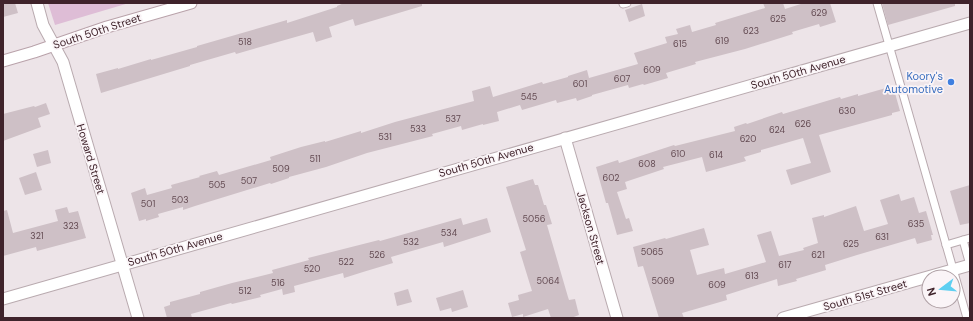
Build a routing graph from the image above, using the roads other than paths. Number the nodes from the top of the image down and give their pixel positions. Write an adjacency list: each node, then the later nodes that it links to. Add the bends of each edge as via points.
1 (37, 3): 5 (street, Howard Street, via 43,25)
2 (191, 3): 5 (street, South 50th Street)
3 (877, 3): 6 (lane)
4 (970, 23): 6 (street, South 50th Avenue)
5 (54, 45): 7 (street, South 50th Street); 11 (street, Howard Street, via 63,62)
6 (889, 46): 8 (street, South 50th Avenue); 10 (lane)
7 (3, 61)
8 (564, 138): 11 (street, South 50th Avenue); 19 (street, Jackson Street)
9 (966, 239): 10 (lane); 12 (lane)
10 (946, 245): 13 (lane)
11 (122, 264): 17 (street, South 50th Avenue); 18 (street, Howard Street)
12 (970, 265): 14 (street, South 51st Street)
13 (953, 269)
14 (956, 269)
15 (921, 279): 20 (street, South 51st Street)
16 (961, 297): 21 (lane)
17 (3, 299)
18 (138, 318)
19 (617, 318)
20 (782, 318)
21 (967, 318)

